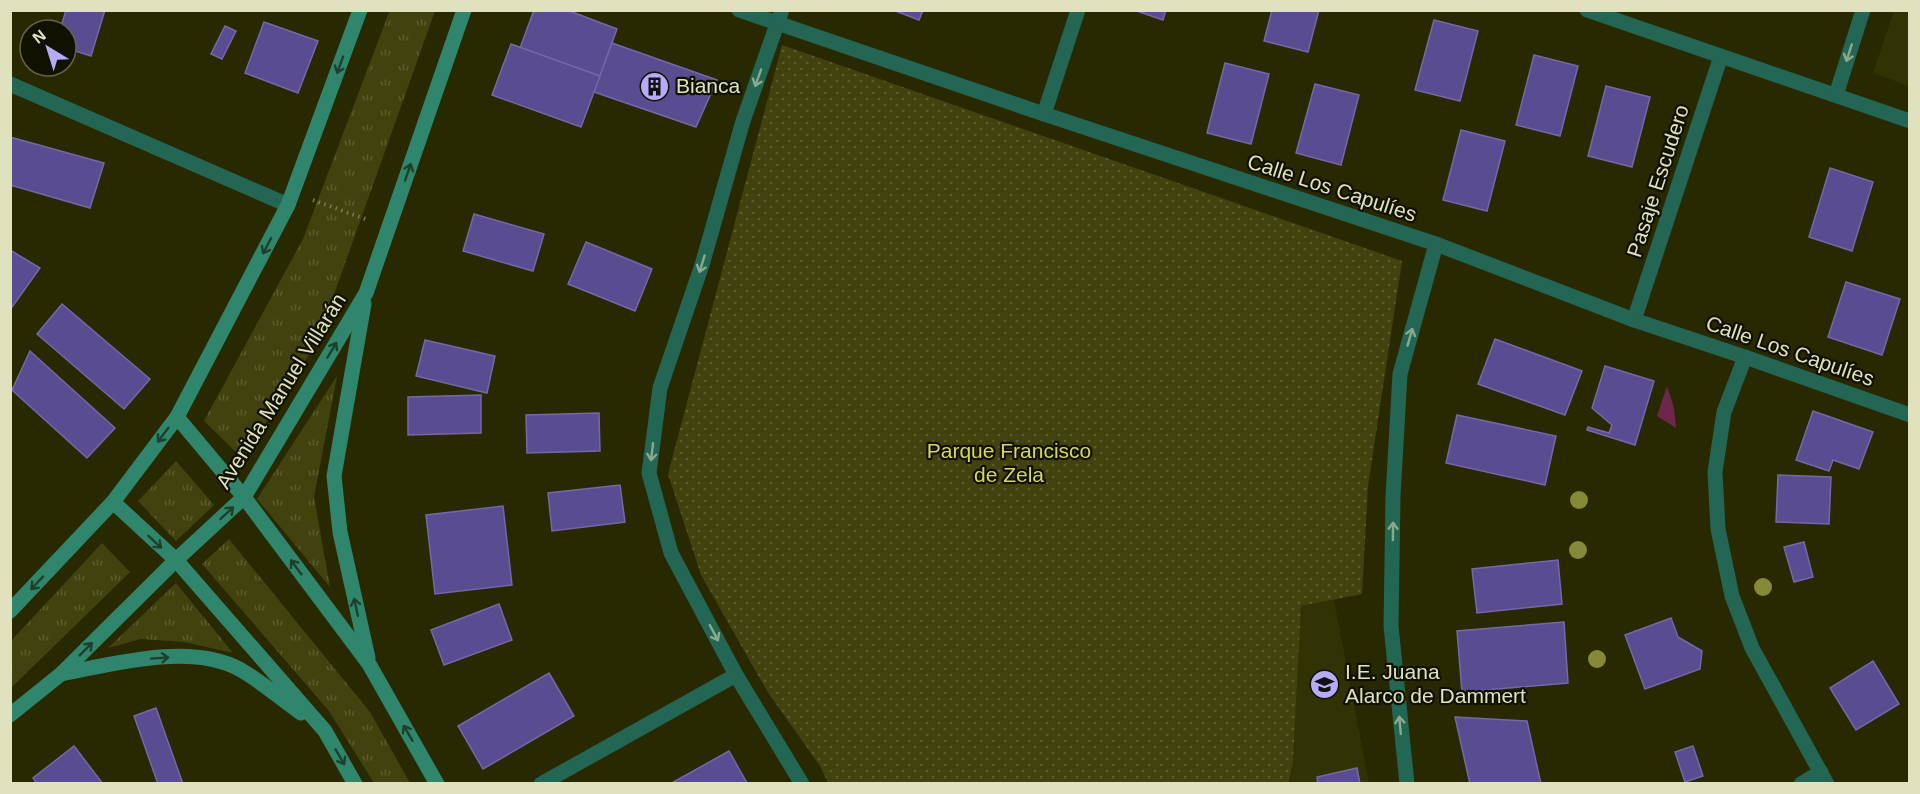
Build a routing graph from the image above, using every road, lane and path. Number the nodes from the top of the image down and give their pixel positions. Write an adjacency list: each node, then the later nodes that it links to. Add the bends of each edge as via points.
1 (360, 10): 13 (main road, one-way to 13)
2 (464, 10): 14 (main road, Avenida Manuel Villarán, one-way to 2)
3 (739, 10): 7 (street, Calle Los Capulíes)
4 (1078, 10): 11 (street)
5 (1587, 10): 8 (street)
6 (1863, 10): 10 (street, one-way to 10)
7 (780, 16): 11 (street, Calle Los Capulíes); 27 (street, one-way to 27, via 742,121 702,265 660,388 649,473 671,553)
8 (1721, 56): 10 (street); 17 (street, Pasaje Escudero)
9 (10, 84): 13 (street)
10 (1836, 95): 12 (street)
11 (1044, 114): 15 (street, Calle Los Capulíes)
12 (1910, 121)
13 (291, 199): 14 (path); 20 (main road, one-way to 20)
14 (389, 228): 16 (main road, Avenida Manuel Villarán)
15 (1436, 244): 17 (street, Calle Los Capulíes); 35 (street, one-way to 15, via 1391,626 1394,474 1400,374)
16 (366, 293): 21 (main road, Avenida Manuel Villarán, one-way to 16); 25 (main road, one-way to 16, via 340,532 334,476)
17 (1634, 320): 18 (street, Calle Los Capulíes)
18 (1745, 357): 19 (street, Calle Los Capulíes); 30 (street, via 1724,412 1715,472 1718,529 1732,596 1752,648)
19 (1910, 414)
20 (177, 417): 21 (main road); 22 (main road, one-way to 22)
21 (244, 497): 23 (main road, Avenida Manuel Villarán, one-way to 21); 25 (main road, one-way to 21)
22 (113, 502): 23 (main road, one-way to 23); 24 (main road, one-way to 24)
23 (176, 560): 26 (main road, Avenida Manuel Villarán, one-way to 23); 29 (main road)
24 (10, 611)
25 (369, 664): 32 (main road, one-way to 25)
26 (61, 674): 28 (main road, Avenida Manuel Villarán); 29 (main road, one-way to 29, via 149,658 221,661 242,670)
27 (736, 675): 33 (street); 34 (street)
28 (10, 715)
29 (325, 731): 31 (main road, one-way to 31)
30 (1824, 778): 36 (street)
31 (355, 783)
32 (437, 783)
33 (541, 783)
34 (802, 783)
35 (1407, 783)
36 (1801, 783)

